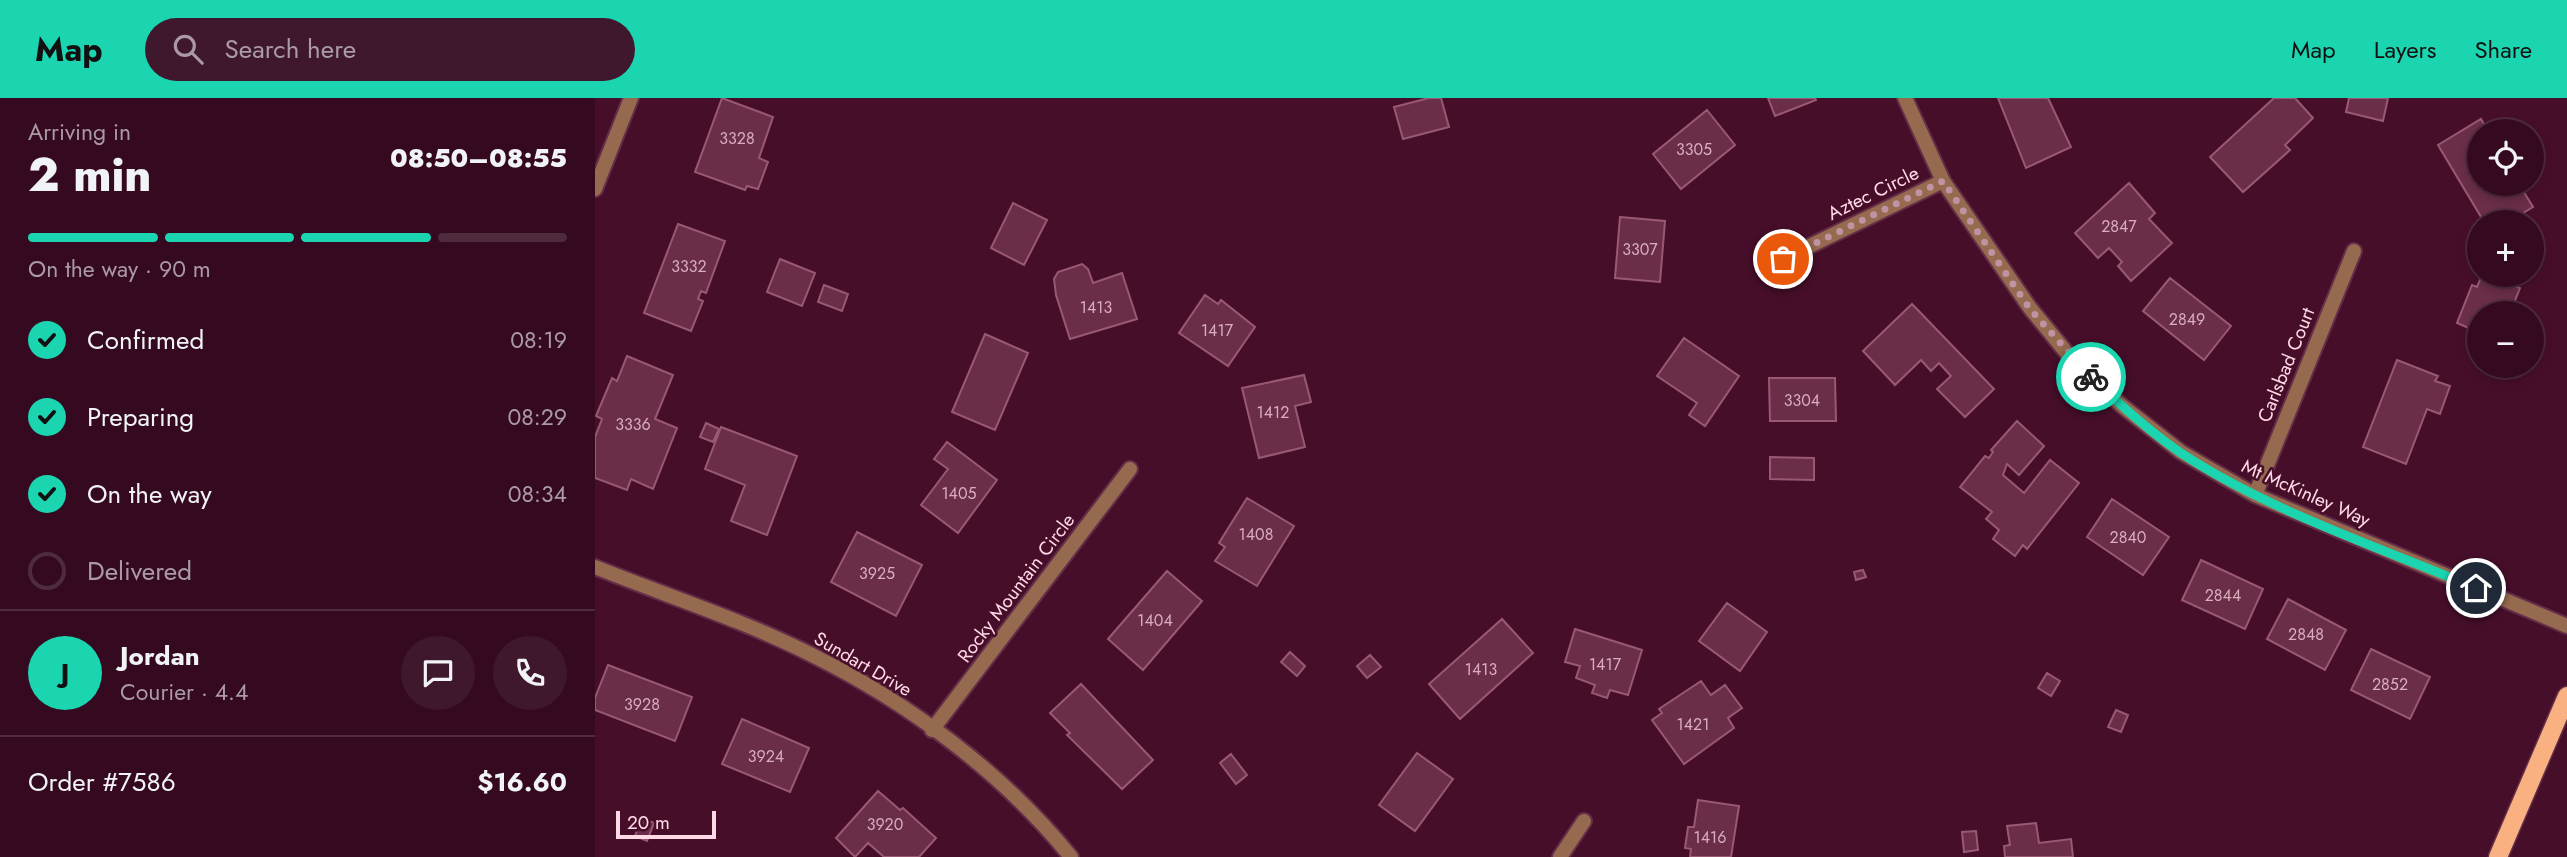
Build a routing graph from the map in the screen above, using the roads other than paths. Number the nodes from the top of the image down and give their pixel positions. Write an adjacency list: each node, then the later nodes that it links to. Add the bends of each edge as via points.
1 (631, 98): 4 (street)
2 (1905, 98): 3 (street, Mt McKinley Way)
3 (1943, 181): 6 (street, Aztec Circle); 8 (street, Mt McKinley Way, via 2030,309 2071,358 2181,452)
4 (595, 189)
5 (2354, 251): 8 (street, Carlsbad Court)
6 (1783, 259)
7 (1130, 469): 12 (street, Rocky Mountain Circle)
8 (2255, 495): 10 (street, Mt McKinley Way)
9 (595, 567): 12 (street, Sundart Drive, via 811,654)
10 (2567, 626)
11 (2567, 696): 16 (main road)
12 (932, 730): 14 (street, Sundart Drive, via 1006,787)
13 (1584, 821): 15 (street)
14 (1071, 857)
15 (1560, 857)
16 (2498, 857)

